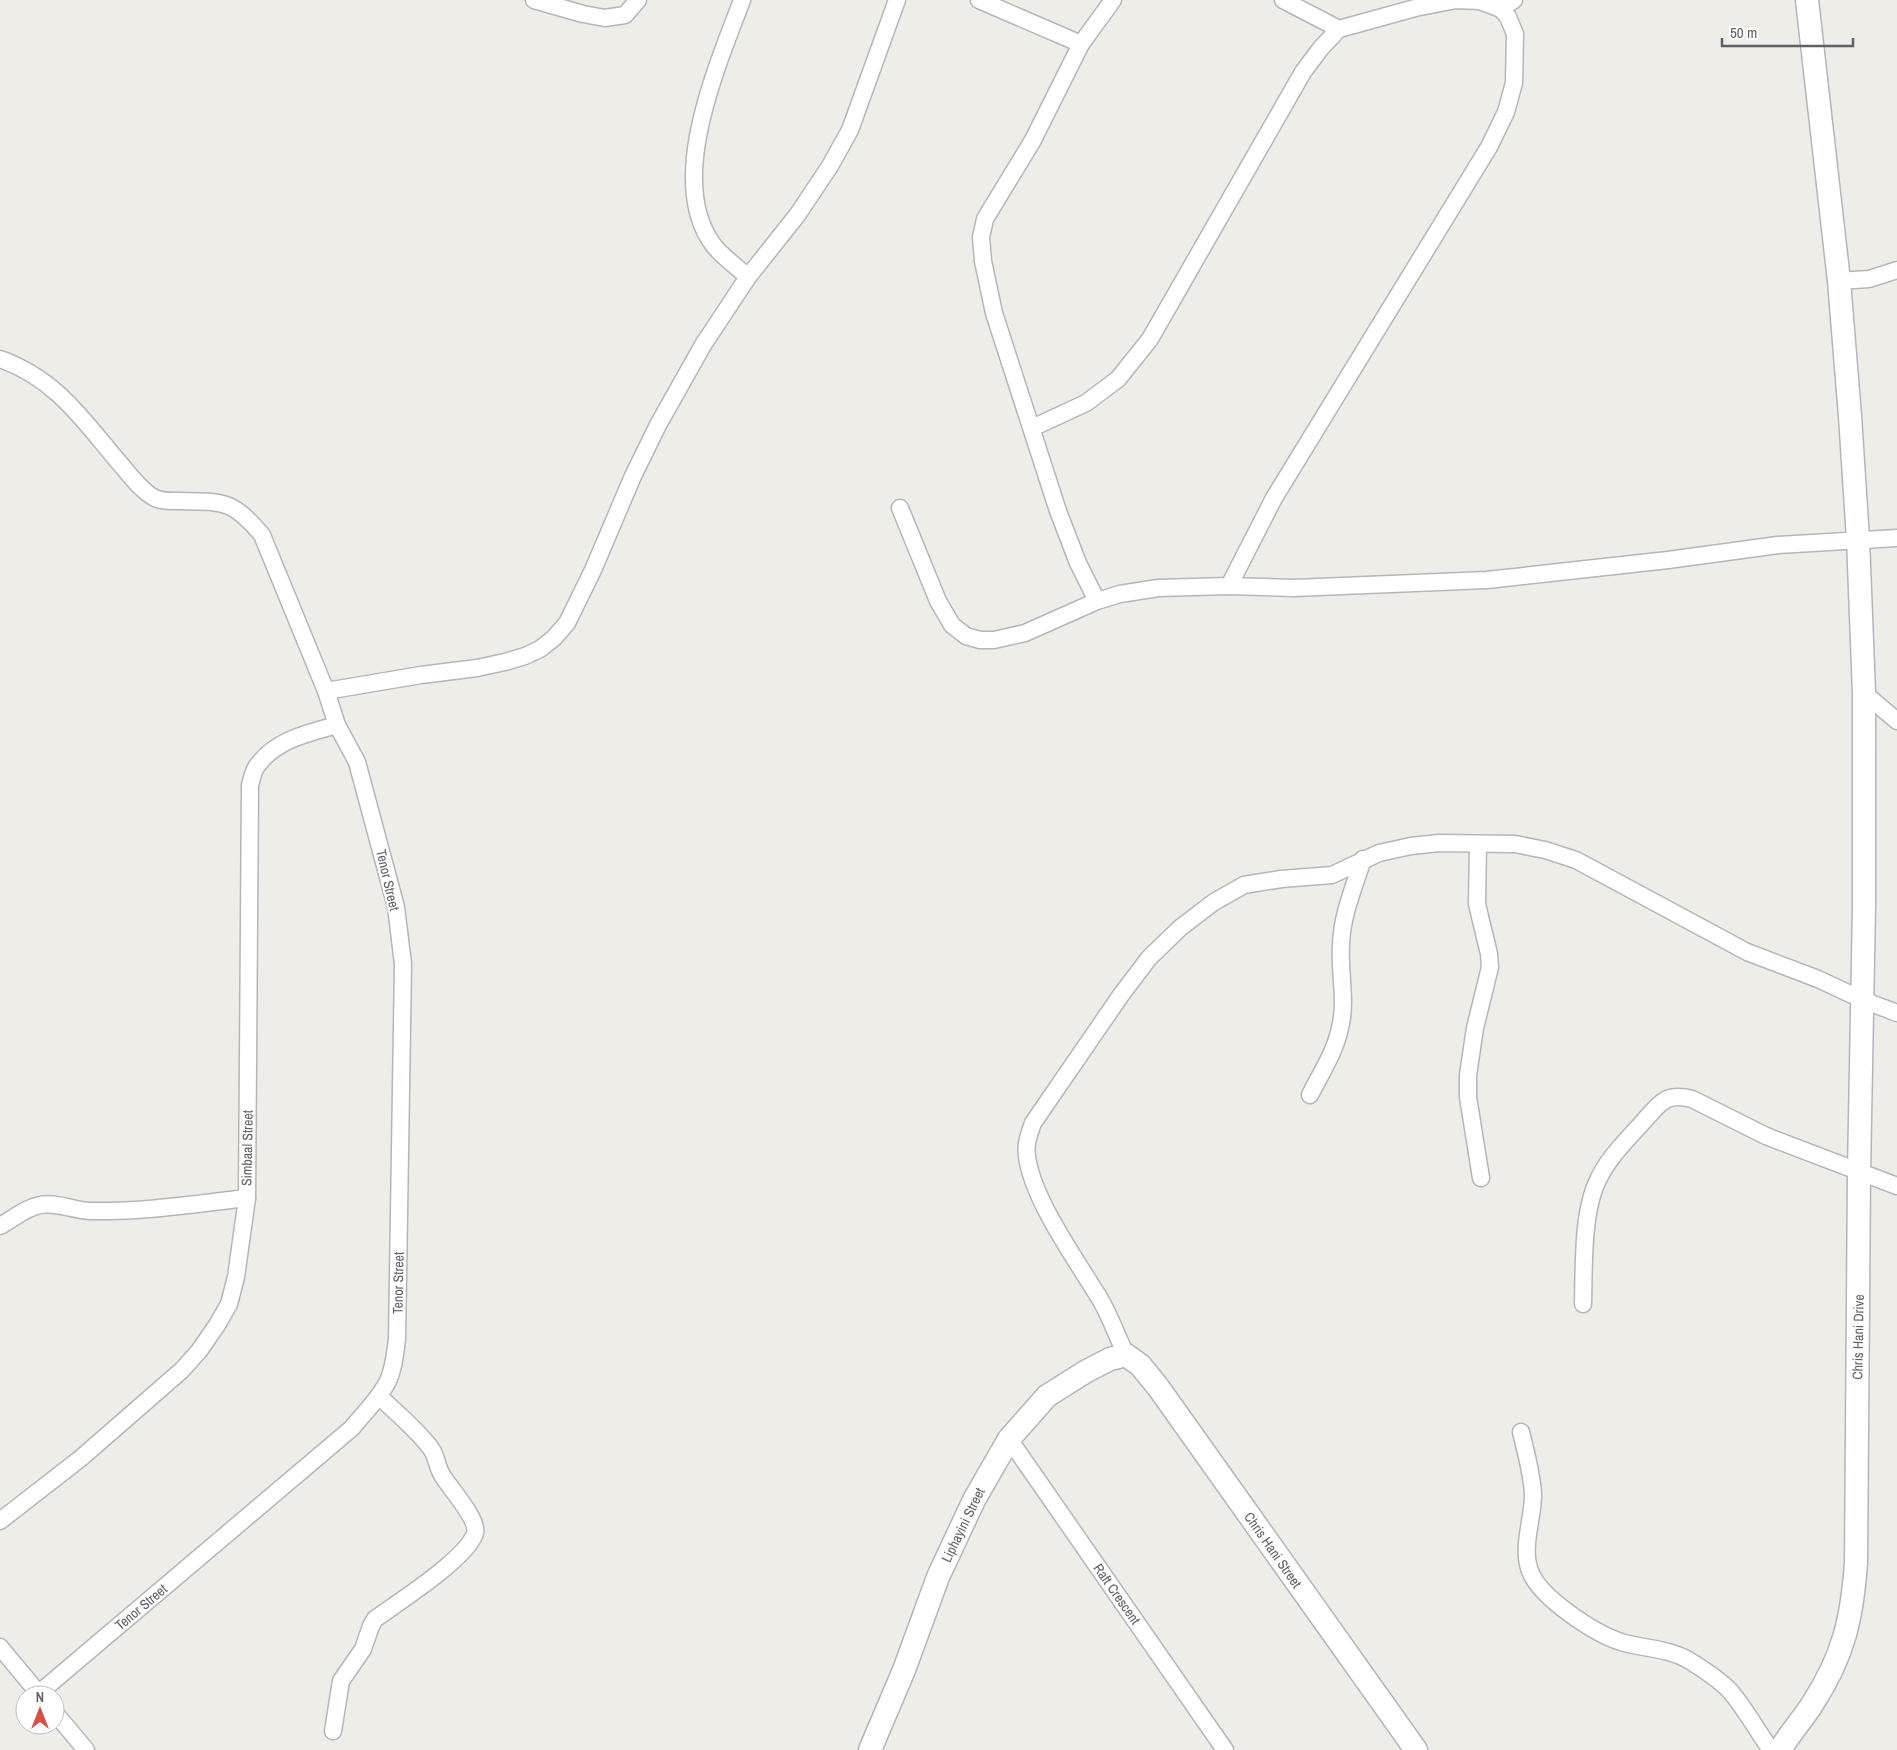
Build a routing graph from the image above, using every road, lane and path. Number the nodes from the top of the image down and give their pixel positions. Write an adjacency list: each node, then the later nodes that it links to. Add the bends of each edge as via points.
1 (534, 0): 2 (street, via 605,18 625,15)
2 (638, 0)
3 (742, 0): 13 (street, via 710,87 699,130 695,166 696,198 702,223 714,246)
4 (897, 0): 13 (street, via 846,137 798,214)
5 (980, 0): 11 (street)
6 (1113, 0): 11 (street)
7 (1283, 0): 10 (street)
8 (1807, 0): 14 (street, Chris Hani Drive)
9 (1508, 5): 10 (street, via 1456,0); 20 (street, via 1508,17 1515,34 1514,83 1506,112 1489,147 1274,498)
10 (1339, 29): 16 (street, via 1303,72 1150,339 1118,379 1086,403)
11 (1081, 44): 16 (street, via 1033,140 985,218 981,237 994,313)
12 (1897, 270): 14 (street, via 1869,279)
13 (748, 277): 22 (street, via 702,345 658,425 578,604 554,638 540,649 505,662)
14 (1839, 281): 19 (street, Chris Hani Drive)
15 (0, 359): 22 (street, Tenor Street, via 28,370 65,398 136,482 155,498 220,502 250,520 262,534)
16 (1032, 428): 21 (street, via 1058,512)
17 (900, 508): 21 (street, via 938,601 952,625 966,636 994,640 1025,632)
18 (1897, 538): 19 (street)
19 (1858, 540): 20 (street, via 1778,545 1487,580 1294,588); 23 (street, Chris Hani Drive)
20 (1229, 586): 21 (street, via 1158,588)
21 (1097, 601)
22 (326, 691): 25 (street, Tenor Street)
23 (1864, 693): 24 (street); 28 (street, Chris Hani Drive)
24 (1897, 721)
25 (337, 725): 34 (street, Simbaal Street, via 296,737 272,751 256,767 250,784); 38 (street, Tenor Street, via 357,762 364,783 396,907 403,964 397,1340 388,1381)
26 (1478, 844): 27 (street, via 1411,846); 28 (street, via 1516,844 1576,860 1747,952); 32 (street, via 1477,904 1490,967 1475,1028 1468,1097)
27 (1363, 859): 30 (street, via 1343,928 1341,1027); 37 (street, via 1332,875 1244,886 1214,902 1180,928 1149,958 1120,995 1033,1123 1026,1156 1032,1179 1072,1254 1102,1301)
28 (1862, 1000): 29 (street); 31 (street, Chris Hani Drive)
29 (1897, 1013)
30 (1310, 1095)
31 (1859, 1172): 33 (street); 36 (street, via 1766,1136 1692,1099 1668,1098 1610,1160 1597,1181 1589,1209); 52 (street, Chris Hani Drive, via 1854,1596 1846,1637 1830,1672 1813,1704)
32 (1481, 1178)
33 (1897, 1186)
34 (247, 1198): 35 (street, via 89,1211 42,1205); 41 (street, Simbaal Street, via 229,1304 199,1351 182,1370 81,1458)
35 (0, 1226)
36 (1583, 1304)
37 (1126, 1355): 40 (street, Liphayini Street, via 1110,1359 1047,1396); 50 (street, Chris Hani Street, via 1140,1365 1158,1387)
38 (378, 1396): 44 (street, Tenor Street, via 352,1428); 46 (street, via 432,1451 439,1469 476,1531 462,1552 436,1576 375,1619 364,1649 342,1681)
39 (1521, 1432): 51 (street, via 1531,1472 1533,1497 1527,1559 1534,1579 1556,1604 1600,1633 1621,1642 1668,1652 1713,1676 1730,1691)
40 (1009, 1439): 48 (street, Liphayini Street, via 974,1500 938,1577); 49 (street, Raft Crescent)
41 (0, 1521)
42 (0, 1647): 43 (street)
43 (32, 1685)
44 (50, 1685)
45 (65, 1725): 47 (street)
46 (333, 1731)
47 (86, 1750)
48 (870, 1750)
49 (1225, 1750)
50 (1416, 1750)
51 (1771, 1750)
52 (1780, 1750)

